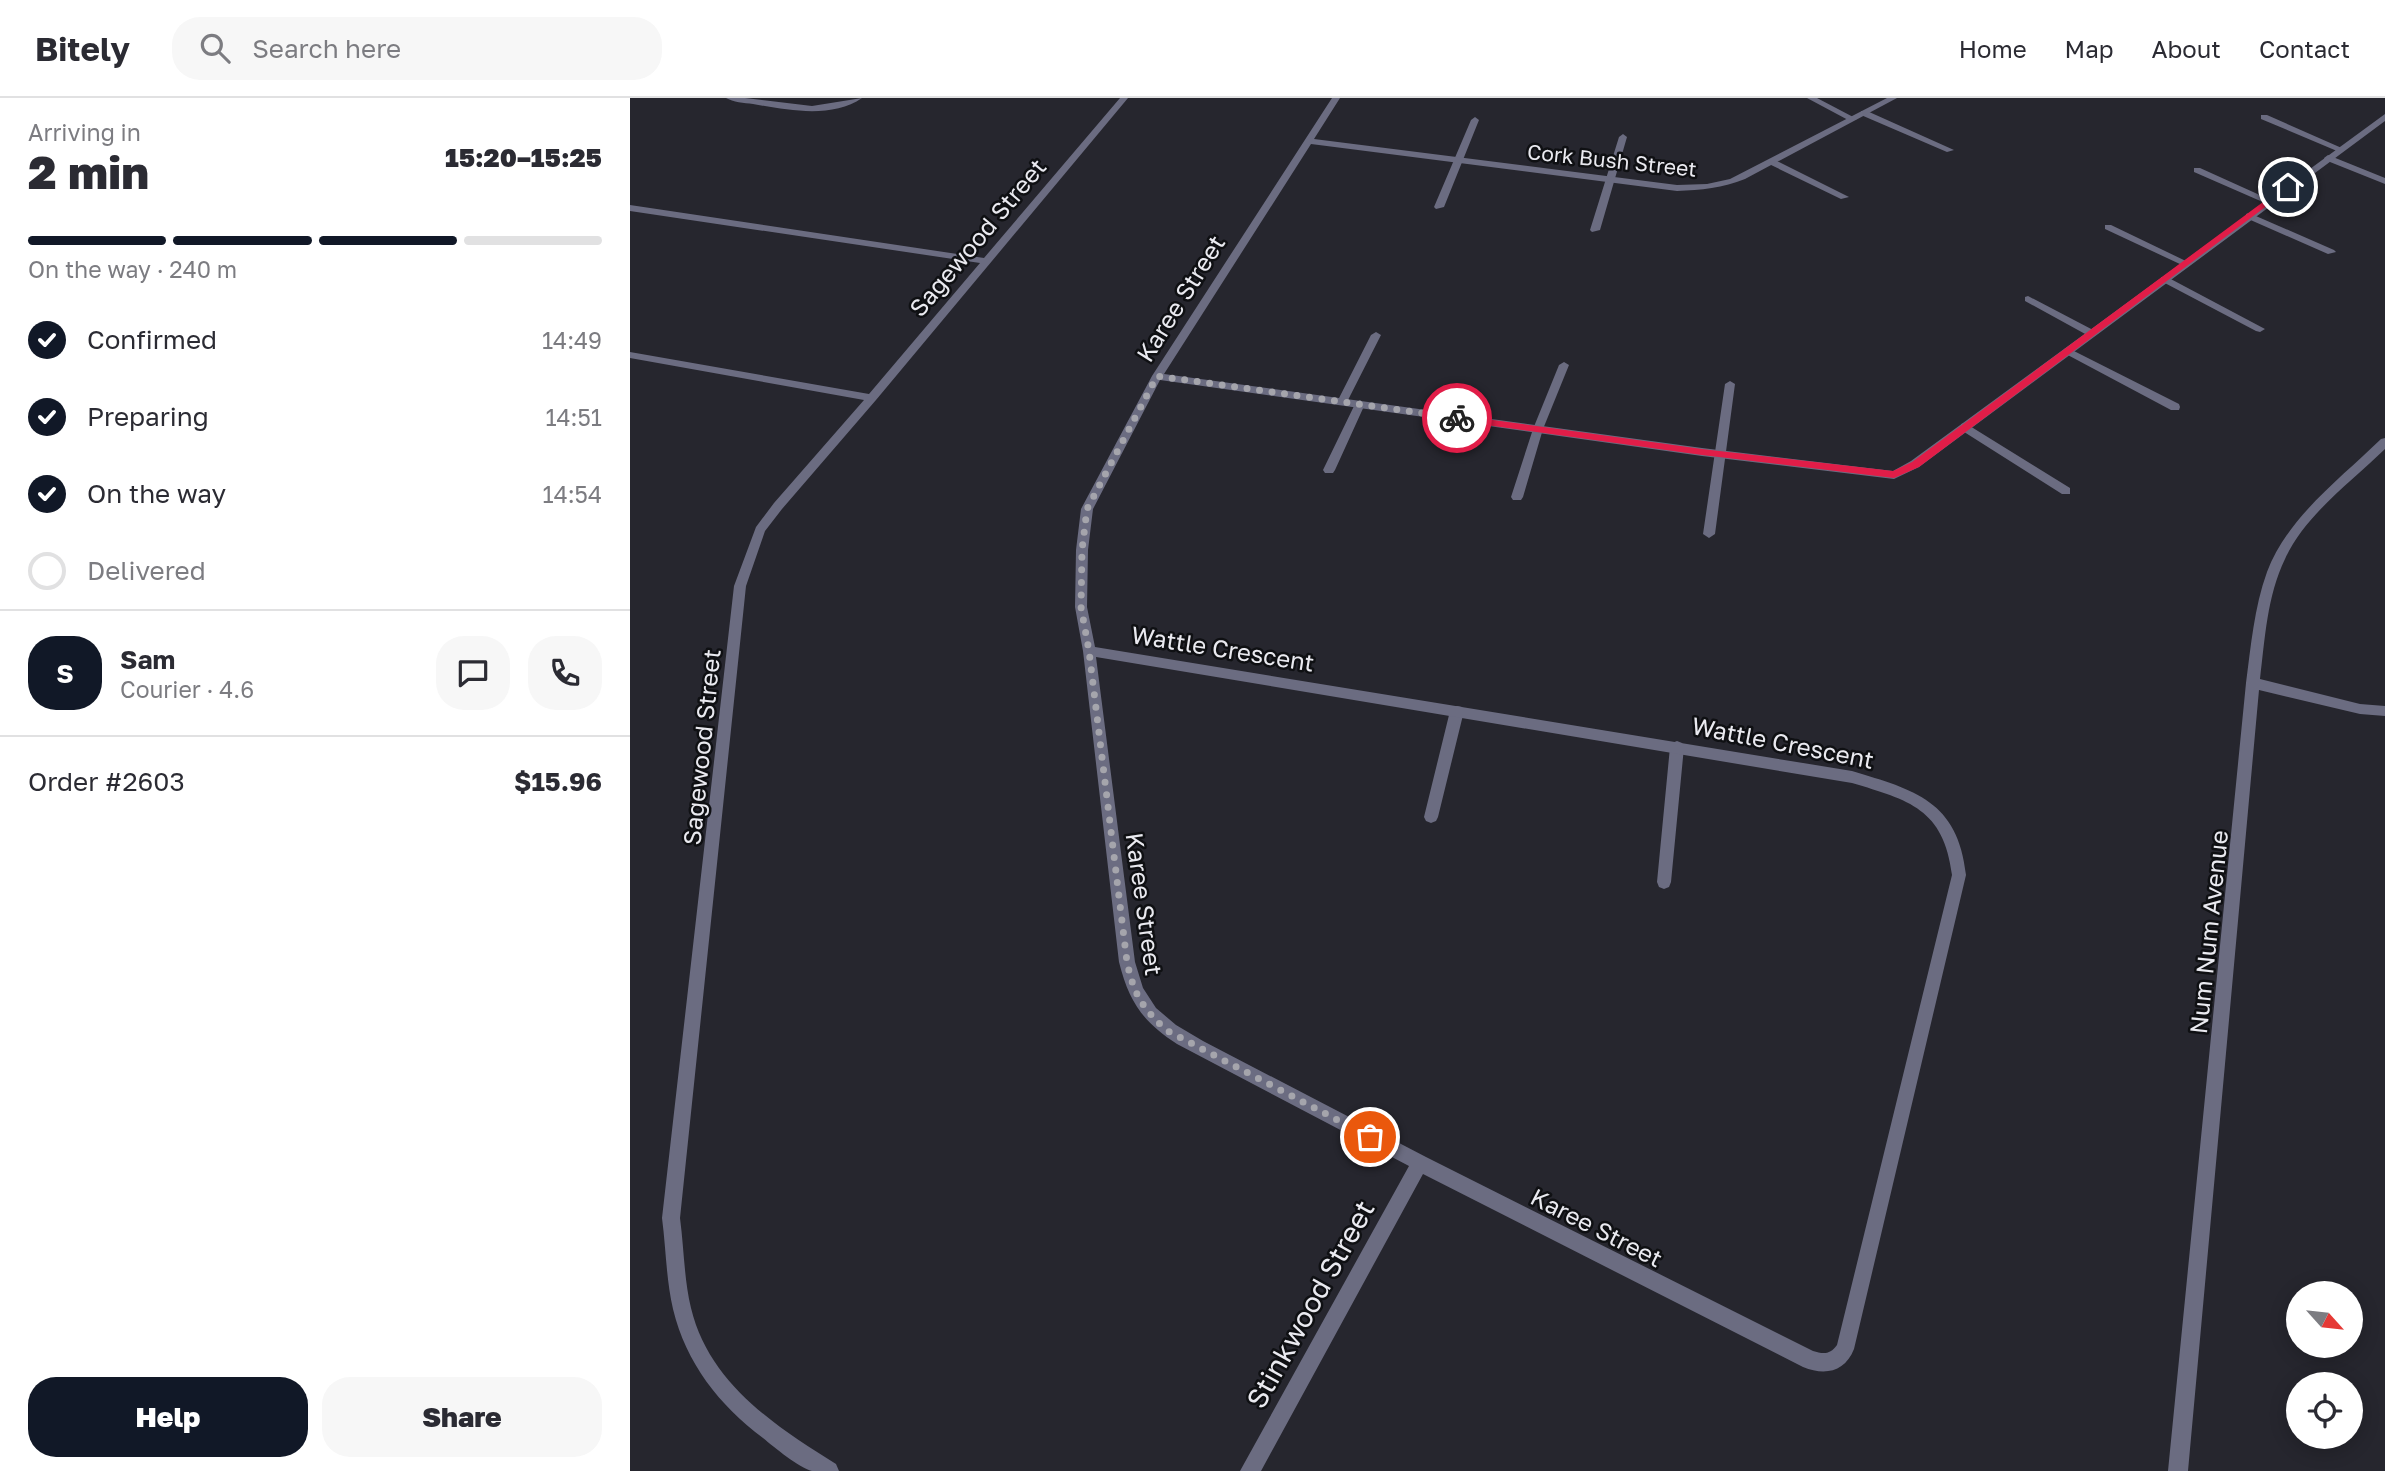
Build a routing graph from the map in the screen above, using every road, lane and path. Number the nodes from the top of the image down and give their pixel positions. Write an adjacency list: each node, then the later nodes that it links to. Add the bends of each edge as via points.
1 (730, 98): 2 (street, via 811,108 839,106)
2 (858, 98)
3 (1124, 98): 30 (street, Sagewood Street)
4 (1336, 98): 13 (street, Karee Street)
5 (1811, 98): 10 (street)
6 (1893, 98): 7 (street, Cork Bush Street)
7 (1864, 113): 10 (street, Cork Bush Street); 15 (street)
8 (2264, 117): 14 (street)
9 (2385, 117): 14 (street)
10 (1853, 119): 18 (street, Cork Bush Street)
11 (1475, 120): 17 (street)
12 (1622, 137): 20 (street)
13 (1307, 141): 17 (street, Cork Bush Street); 40 (street, Karee Street)
14 (2340, 149): 16 (street)
15 (1950, 150)
16 (2328, 158): 21 (street); 23 (street)
17 (1460, 160): 20 (street, Cork Bush Street); 24 (street)
18 (1772, 162): 20 (street, Cork Bush Street, via 1728,184 1709,188); 22 (street)
19 (2197, 170): 23 (street)
20 (1610, 179): 28 (street)
21 (2385, 181)
22 (1843, 197)
23 (2268, 201): 26 (street)
24 (1439, 207)
25 (630, 208): 30 (street)
26 (2249, 216): 29 (street); 31 (street)
27 (2108, 227): 31 (street)
28 (1595, 230)
29 (2331, 252)
30 (986, 261): 42 (street, Sagewood Street)
31 (2185, 263): 32 (street)
32 (2164, 279): 34 (street); 35 (street)
33 (2028, 299): 35 (street)
34 (2260, 329)
35 (2091, 333): 37 (street)
36 (1376, 335): 43 (street)
37 (2068, 351): 45 (street); 46 (street)
38 (630, 355): 42 (street)
39 (1564, 365): 47 (street)
40 (1157, 376): 43 (street); 54 (street, Karee Street, via 1087,509 1081,607)
41 (1730, 384): 49 (street)
42 (872, 398): 64 (street, Sagewood Street, via 760,530 740,586 671,1219 682,1309 698,1358 728,1397 772,1436)
43 (1342, 402): 44 (street)
44 (1360, 404): 47 (street); 50 (street)
45 (2175, 407)
46 (1965, 427): 49 (street, via 1894,475); 51 (street)
47 (1538, 429): 49 (street); 52 (street)
48 (2385, 442): 55 (street, Num Num Avenue, via 2293,535 2279,557)
49 (1720, 454): 53 (street)
50 (1329, 470)
51 (2066, 491)
52 (1517, 497)
53 (1709, 534)
54 (1089, 651): 56 (street, Wattle Crescent); 61 (street, Karee Street, via 1127,962 1142,1006 1166,1030)
55 (2253, 682): 57 (street); 63 (street, Num Num Avenue)
56 (1457, 711): 58 (street, Wattle Crescent); 59 (street)
57 (2385, 711)
58 (1677, 747): 60 (street); 62 (street, Wattle Crescent, via 1840,775 1887,788 1930,811 1948,828 1956,846 1959,875 1950,919 1845,1349)
59 (1431, 817)
60 (1664, 882)
61 (1420, 1163): 62 (street, Karee Street, via 1810,1360); 65 (street, Stinkwood Street)
62 (1833, 1363)
63 (2182, 1469)
64 (830, 1471)
65 (1250, 1471)

